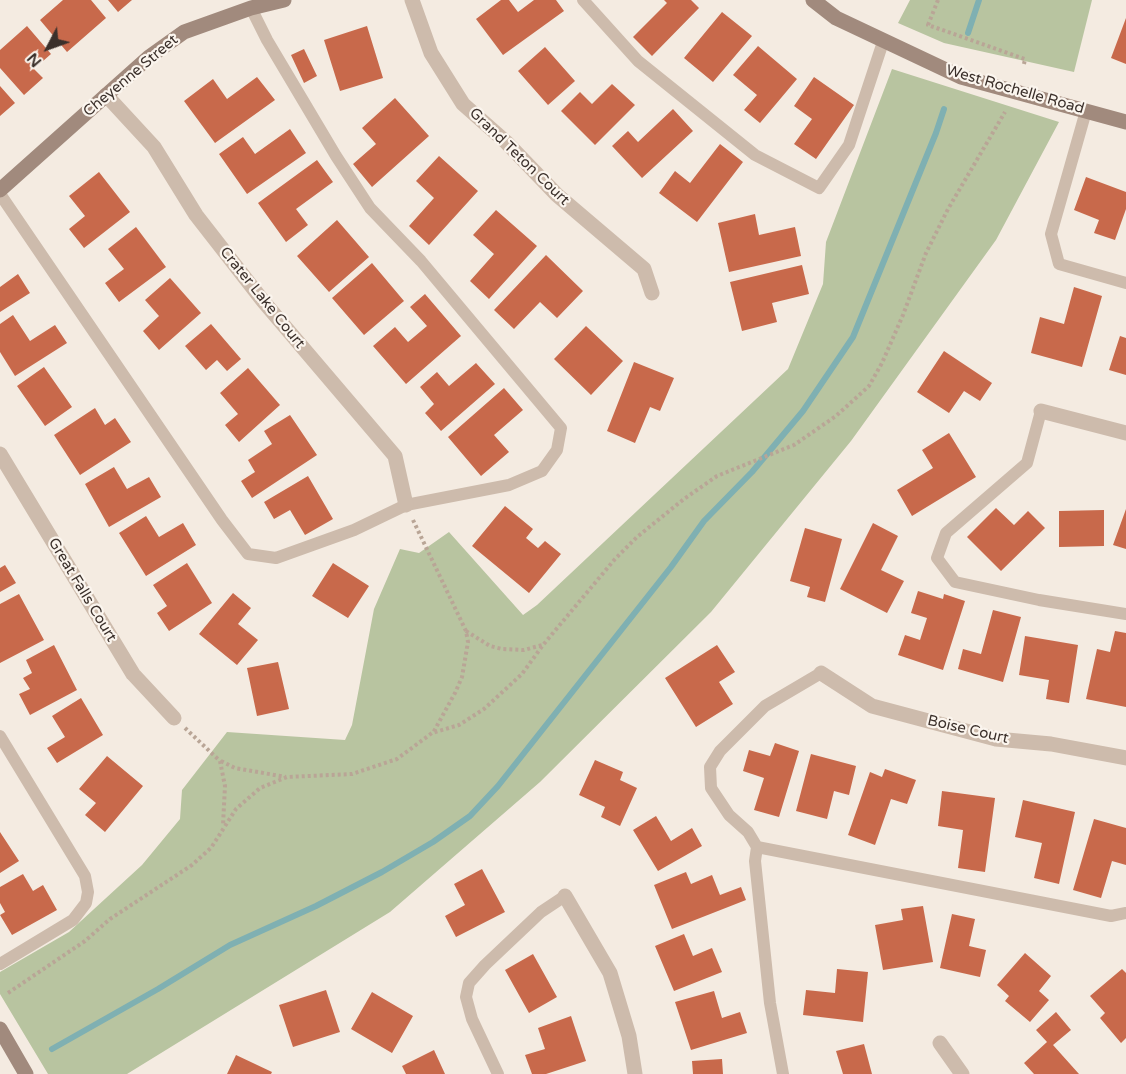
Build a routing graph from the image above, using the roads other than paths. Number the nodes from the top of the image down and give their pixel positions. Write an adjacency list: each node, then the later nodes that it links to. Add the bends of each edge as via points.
1 (284, 0): 5 (street, Cheyenne Street)
2 (412, 0): 12 (street, Grand Teton Court, via 431,53 463,104 507,142 557,195 644,268)
3 (583, 0): 6 (lane, via 638,61 755,155 819,188 849,145)
4 (813, 0): 6 (street, West Rochelle Road, via 836,18)
5 (251, 8): 7 (street, Cheyenne Street, via 184,32); 16 (lane, via 370,208 421,261 561,428 557,450 542,471 509,485)
6 (883, 42): 8 (street, West Rochelle Road, via 961,77)
7 (106, 94): 10 (street, Cheyenne Street); 16 (street, Crater Lake Court, via 154,147 196,215 263,301 395,456)
8 (1086, 111): 9 (street, West Rochelle Road); 11 (lane, via 1051,234 1059,264)
9 (1126, 122)
10 (0, 192): 16 (lane, via 248,554 276,558 354,530)
11 (1126, 283)
12 (652, 293)
13 (1041, 411): 14 (street); 17 (lane, via 1027,463 946,533 937,558 954,582)
14 (1126, 433)
15 (0, 454): 19 (street, Great Falls Court, via 133,674)
16 (406, 505)
17 (1126, 614)
18 (821, 673): 21 (street, Boise Court, via 872,706 996,739 1051,744); 22 (lane, via 765,706 720,751 710,767 711,788 729,816 748,832)
19 (174, 718)
20 (0, 736): 25 (lane, via 85,876 88,892 86,903 73,920)
21 (1126, 758)
22 (757, 847): 24 (lane, via 1111,916); 31 (lane, via 754,861 770,1003)
23 (564, 896): 29 (lane, via 541,912 469,983 466,997 472,1019); 30 (street, via 610,973 629,1036)
24 (1126, 913)
25 (0, 964)
26 (0, 1029): 28 (street)
27 (940, 1043): 32 (street)
28 (26, 1074)
29 (498, 1074)
30 (635, 1074)
31 (783, 1074)
32 (962, 1074)

